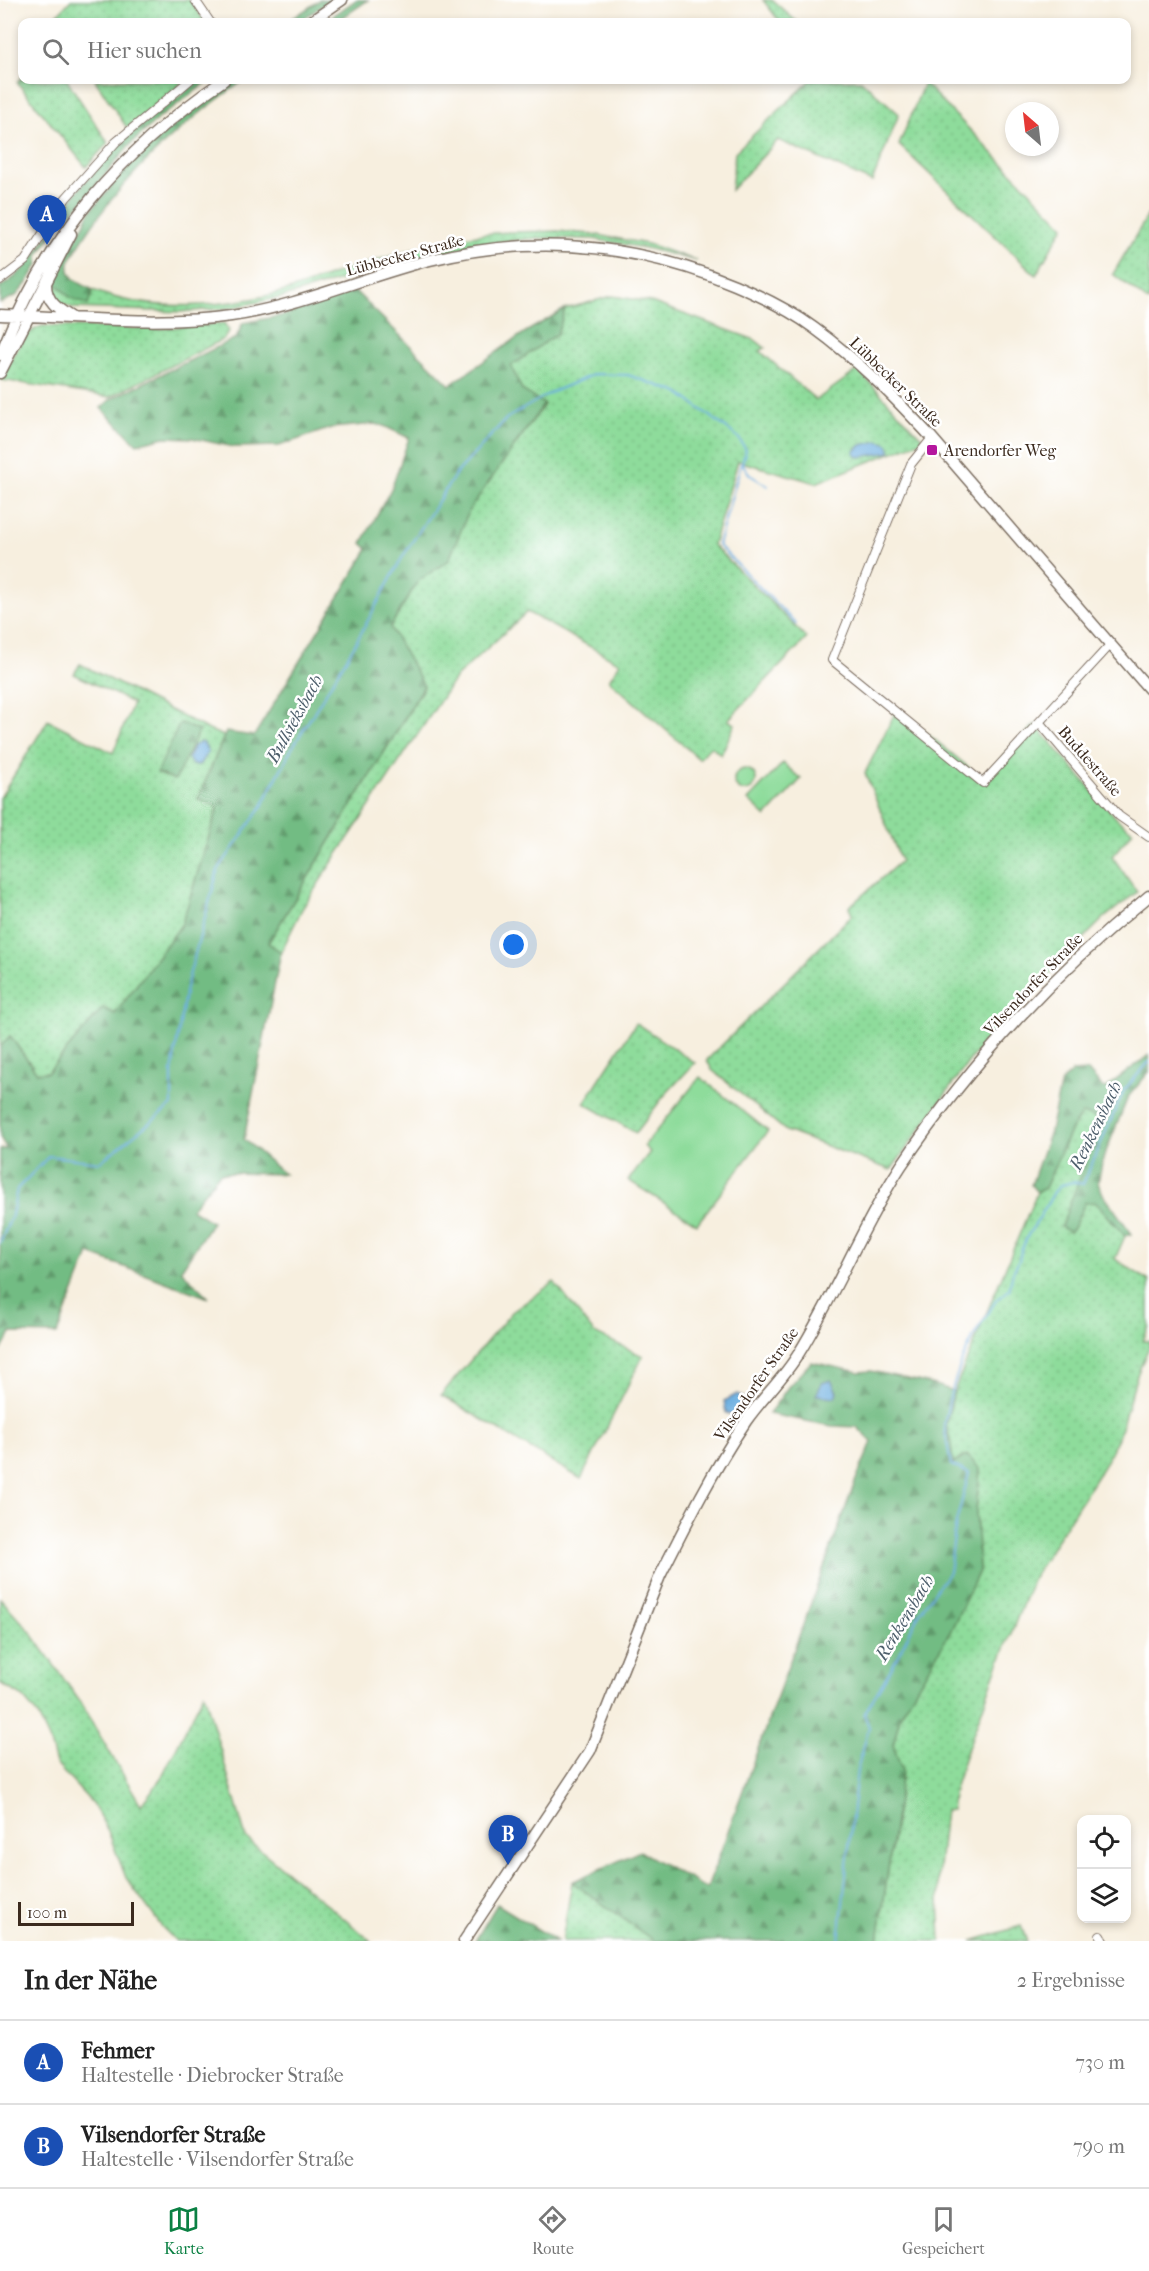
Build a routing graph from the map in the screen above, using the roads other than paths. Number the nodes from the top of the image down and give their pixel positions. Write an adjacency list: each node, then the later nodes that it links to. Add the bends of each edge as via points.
1 (195, 0): 3 (street)
2 (342, 0): 4 (main road)
3 (207, 18)
4 (316, 18)
5 (185, 84): 8 (street, via 116,142 66,198 25,261)
6 (218, 84): 7 (main road, via 148,137)
7 (83, 210): 9 (main road); 11 (main road, via 55,247)
8 (0, 280)
9 (45, 283): 12 (main road); 13 (main road, via 53,304)
10 (0, 315): 11 (main road, Lübbecker Straße)
11 (17, 316): 12 (main road, Lübbecker Straße); 15 (main road)
12 (30, 316): 13 (main road, Lübbecker Straße); 16 (main road)
13 (72, 317): 17 (main road, Lübbecker Straße, via 152,320 231,316 284,306 429,261 488,249 588,246 696,268 765,298 856,360)
14 (0, 328): 15 (main road)
15 (2, 349)
16 (0, 373)
17 (932, 438): 18 (main road, Lübbecker Straße); 20 (street, via 911,464 832,660 983,783)
18 (1111, 644): 19 (main road, Lübbecker Straße); 20 (street)
19 (1149, 689)
20 (1040, 723): 21 (street, Buddestraße, via 1119,816)
21 (1149, 837)
22 (1149, 896): 23 (main road, Vilsendorfer Straße, via 1087,949 981,1061 901,1166 799,1354 748,1419 703,1494 660,1576 590,1751)
23 (464, 1941)

